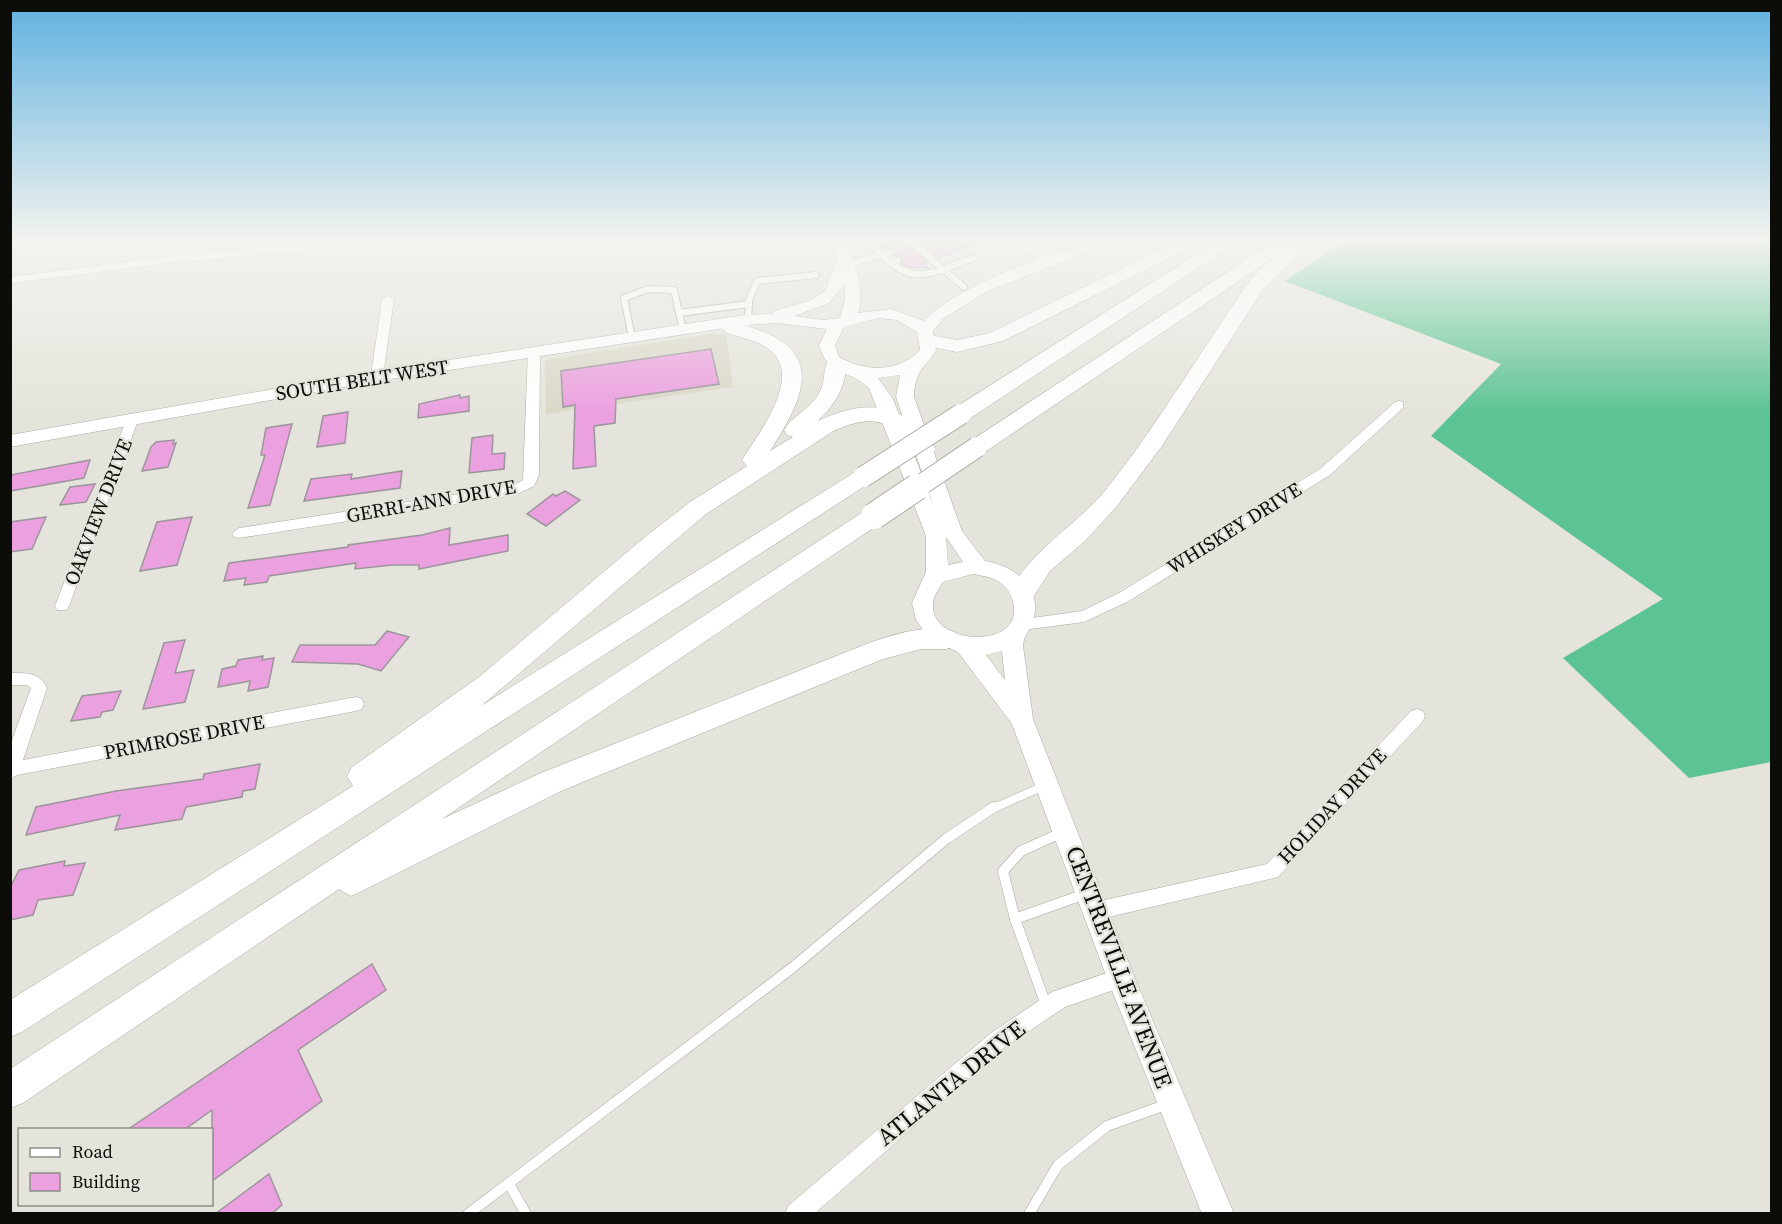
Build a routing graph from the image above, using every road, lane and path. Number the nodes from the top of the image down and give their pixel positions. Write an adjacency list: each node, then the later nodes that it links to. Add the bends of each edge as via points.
1 (388, 299): 26 (street)
2 (624, 299): 21 (lane)
3 (676, 299): 14 (lane)
4 (748, 299): 17 (lane)
5 (820, 299): 16 (main road, via 802,309)
6 (854, 299): 18 (main road)
7 (872, 299): 15 (main road)
8 (938, 299): 15 (main road, SOUTH BELT WEST)
9 (959, 299): 20 (main road, SOUTH BELT WEST, via 937,313)
10 (1074, 299): 20 (highway, via 996,337 957,346)
11 (1140, 299): 47 (highway, bridge)
12 (1198, 299): 48 (highway, bridge)
13 (1247, 299): 38 (highway, via 1126,481 1072,540 1034,572)
14 (679, 313): 17 (lane); 19 (lane)
15 (892, 314): 18 (main road, SOUTH BELT WEST, via 868,313); 20 (main road)
16 (765, 319): 17 (main road, SOUTH BELT WEST); 18 (main road, SOUTH BELT WEST)
17 (738, 321): 19 (main road, SOUTH BELT WEST); 23 (main road, SOUTH BELT WEST, via 797,332); 32 (highway, via 780,347 791,370 784,412)
18 (843, 321): 23 (main road, via 828,335)
19 (683, 331): 21 (main road, SOUTH BELT WEST)
20 (927, 335): 24 (main road, SOUTH BELT WEST, via 925,355)
21 (632, 338): 22 (main road, SOUTH BELT WEST)
22 (534, 352): 26 (main road, SOUTH BELT WEST); 34 (street, GERRI-ANN DRIVE, via 529,483 515,490)
23 (831, 355): 25 (main road, SOUTH BELT WEST); 32 (highway, via 837,378 826,403 790,435)
24 (912, 366): 25 (main road, SOUTH BELT WEST, via 897,372); 31 (main road, via 904,397)
25 (863, 373): 29 (main road, CENTREVILLE AVENUE, via 876,386)
26 (377, 376): 28 (main road, SOUTH BELT WEST)
27 (1400, 405): 38 (street, WHISKEY DRIVE, via 1324,472 1124,597 1084,616 1052,619)
28 (133, 418): 30 (main road, SOUTH BELT WEST); 37 (street, OAKVIEW DRIVE)
29 (892, 418): 31 (highway); 33 (highway, via 861,413 837,419); 36 (main road, CENTREVILLE AVENUE, via 936,536)
30 (10, 441)
31 (925, 449): 35 (main road, via 953,532)
32 (753, 460): 33 (highway, via 720,482)
33 (698, 508): 47 (highway, via 489,685 260,844)
34 (239, 533)
35 (977, 565): 36 (main road); 38 (main road, via 1006,575)
36 (935, 576): 39 (main road, CENTREVILLE AVENUE, via 922,602 925,616 933,629)
37 (62, 606)
38 (1022, 614): 39 (main road, via 999,643 982,647); 43 (main road, CENTREVILLE AVENUE, via 1013,670)
39 (955, 642): 43 (main road, CENTREVILLE AVENUE, via 990,675); 48 (highway, via 921,639 878,650 551,782 348,883)
40 (10, 679): 44 (street, via 37,683 38,695)
41 (356, 704): 44 (street, PRIMROSE DRIVE)
42 (1417, 716): 49 (street, HOLIDAY DRIVE, via 1272,870)
43 (1022, 719): 45 (main road, CENTREVILLE AVENUE)
44 (11, 771)
45 (1047, 784): 46 (main road, CENTREVILLE AVENUE); 56 (lane, via 996,806 946,839 792,968)
46 (1065, 831): 49 (main road, CENTREVILLE AVENUE); 50 (lane, via 1021,850 1006,865 1003,881)
47 (226, 883): 53 (highway)
48 (302, 896): 54 (highway)
49 (1093, 902): 50 (lane); 51 (main road, CENTREVILLE AVENUE)
50 (1015, 919): 52 (lane)
51 (1121, 978): 52 (street, ATLANTA DRIVE, via 1059,999); 55 (main road, CENTREVILLE AVENUE)
52 (1047, 1008): 59 (street, ATLANTA DRIVE, via 990,1047)
53 (10, 1020)
54 (10, 1090)
55 (1172, 1103): 60 (lane, via 1107,1126 1058,1165); 61 (main road, CENTREVILLE AVENUE)
56 (508, 1184): 57 (lane); 58 (lane)
57 (468, 1214)
58 (526, 1214)
59 (796, 1214)
60 (1029, 1214)
61 (1218, 1214)

